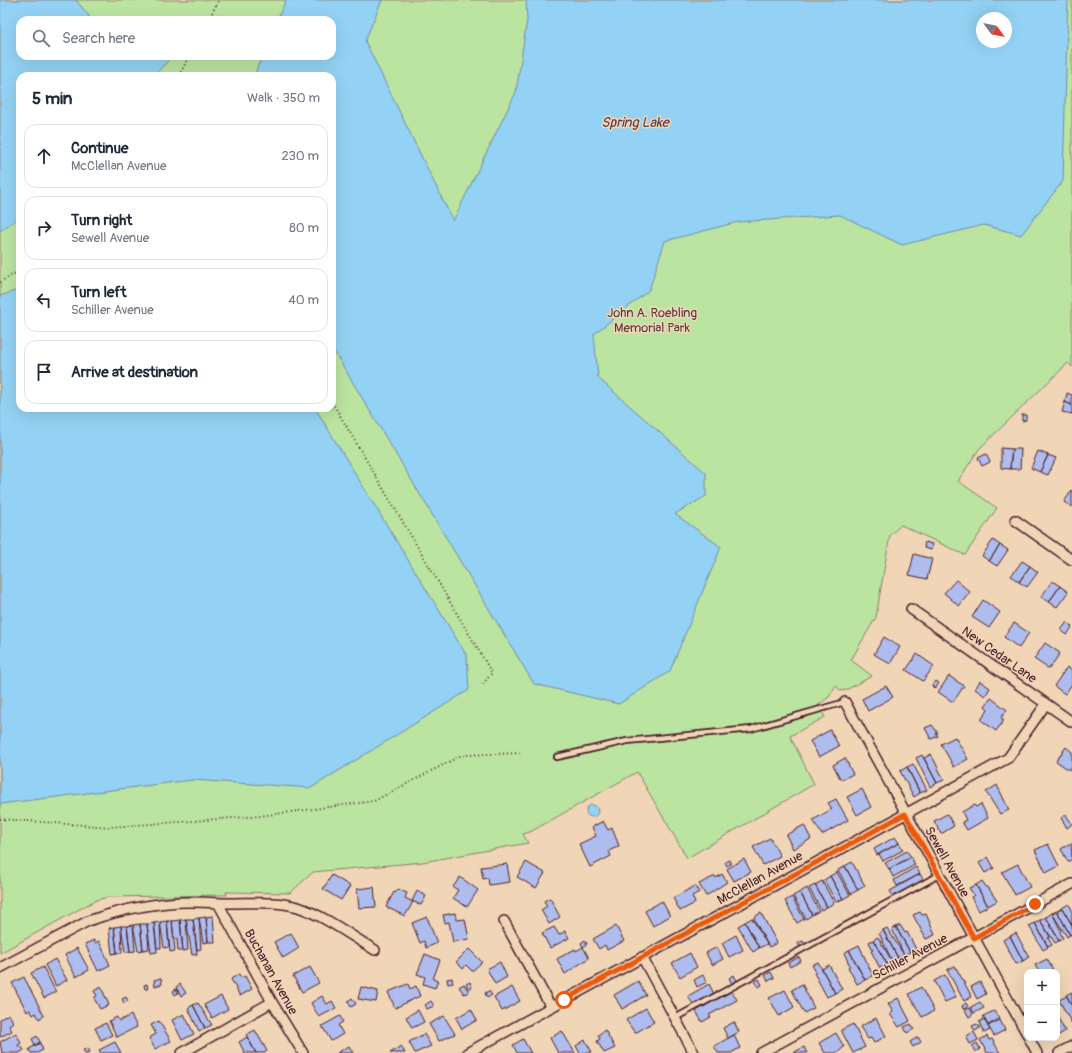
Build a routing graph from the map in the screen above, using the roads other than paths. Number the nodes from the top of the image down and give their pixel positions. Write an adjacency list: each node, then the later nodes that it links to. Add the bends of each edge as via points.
1 (1014, 520): 2 (street)
2 (1072, 560)
3 (911, 609): 5 (street, New Cedar Lane)
4 (845, 702): 7 (lane, via 751,729 627,742); 8 (street, Sewell Avenue)
5 (1046, 704): 6 (street, New Cedar Lane); 8 (street, McClellan Avenue, via 1008,758)
6 (1072, 722)
7 (557, 757)
8 (905, 814): 9 (street, Sewell Avenue); 15 (street, McClellan Avenue)
9 (939, 875): 13 (street, Sewell Avenue); 19 (lane)
10 (1072, 884): 13 (street, Schiller Avenue)
11 (218, 903): 14 (street, via 272,903 297,907); 16 (street, via 159,904 101,917 88,921); 17 (street, Buchanan Avenue)
12 (504, 921): 18 (street)
13 (974, 938): 20 (street, Sewell Avenue); 27 (street, Schiller Avenue)
14 (375, 950)
15 (642, 958): 18 (street, McClellan Avenue); 19 (street)
16 (0, 968)
17 (272, 1002): 23 (street); 24 (street, Buchanan Avenue)
18 (551, 1007): 25 (street, McClellan Avenue)
19 (675, 1018): 26 (street)
20 (1024, 1029)
21 (1031, 1041): 28 (street)
22 (1072, 1046): 29 (street)
23 (182, 1053)
24 (303, 1053)
25 (467, 1053)
26 (694, 1053)
27 (761, 1053)
28 (1037, 1053)
29 (1059, 1053)

